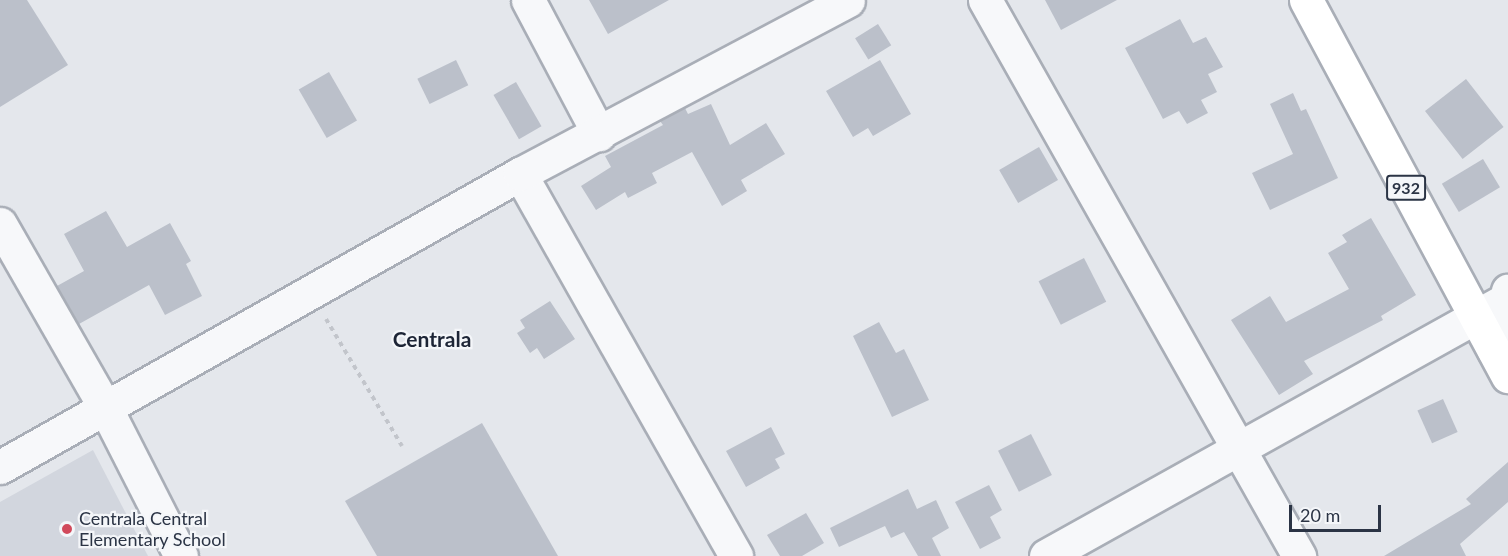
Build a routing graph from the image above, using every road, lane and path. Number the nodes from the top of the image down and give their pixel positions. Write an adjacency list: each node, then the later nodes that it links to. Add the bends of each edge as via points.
1 (528, 0): 5 (street)
2 (848, 0): 5 (street)
3 (985, 0): 14 (street)
4 (1306, 0): 10 (main road, 932)
5 (599, 134): 6 (street)
6 (520, 174): 8 (street); 17 (street)
7 (0, 224): 12 (street)
8 (310, 293): 12 (street); 13 (path)
9 (1507, 297): 10 (street); 11 (street)
10 (1474, 317): 11 (main road, 932); 14 (street)
11 (1501, 363)
12 (106, 409): 15 (street); 16 (street)
13 (402, 446)
14 (1240, 447): 18 (street); 19 (street)
15 (0, 467)
16 (180, 556)
17 (736, 556)
18 (1046, 556)
19 (1299, 556)

